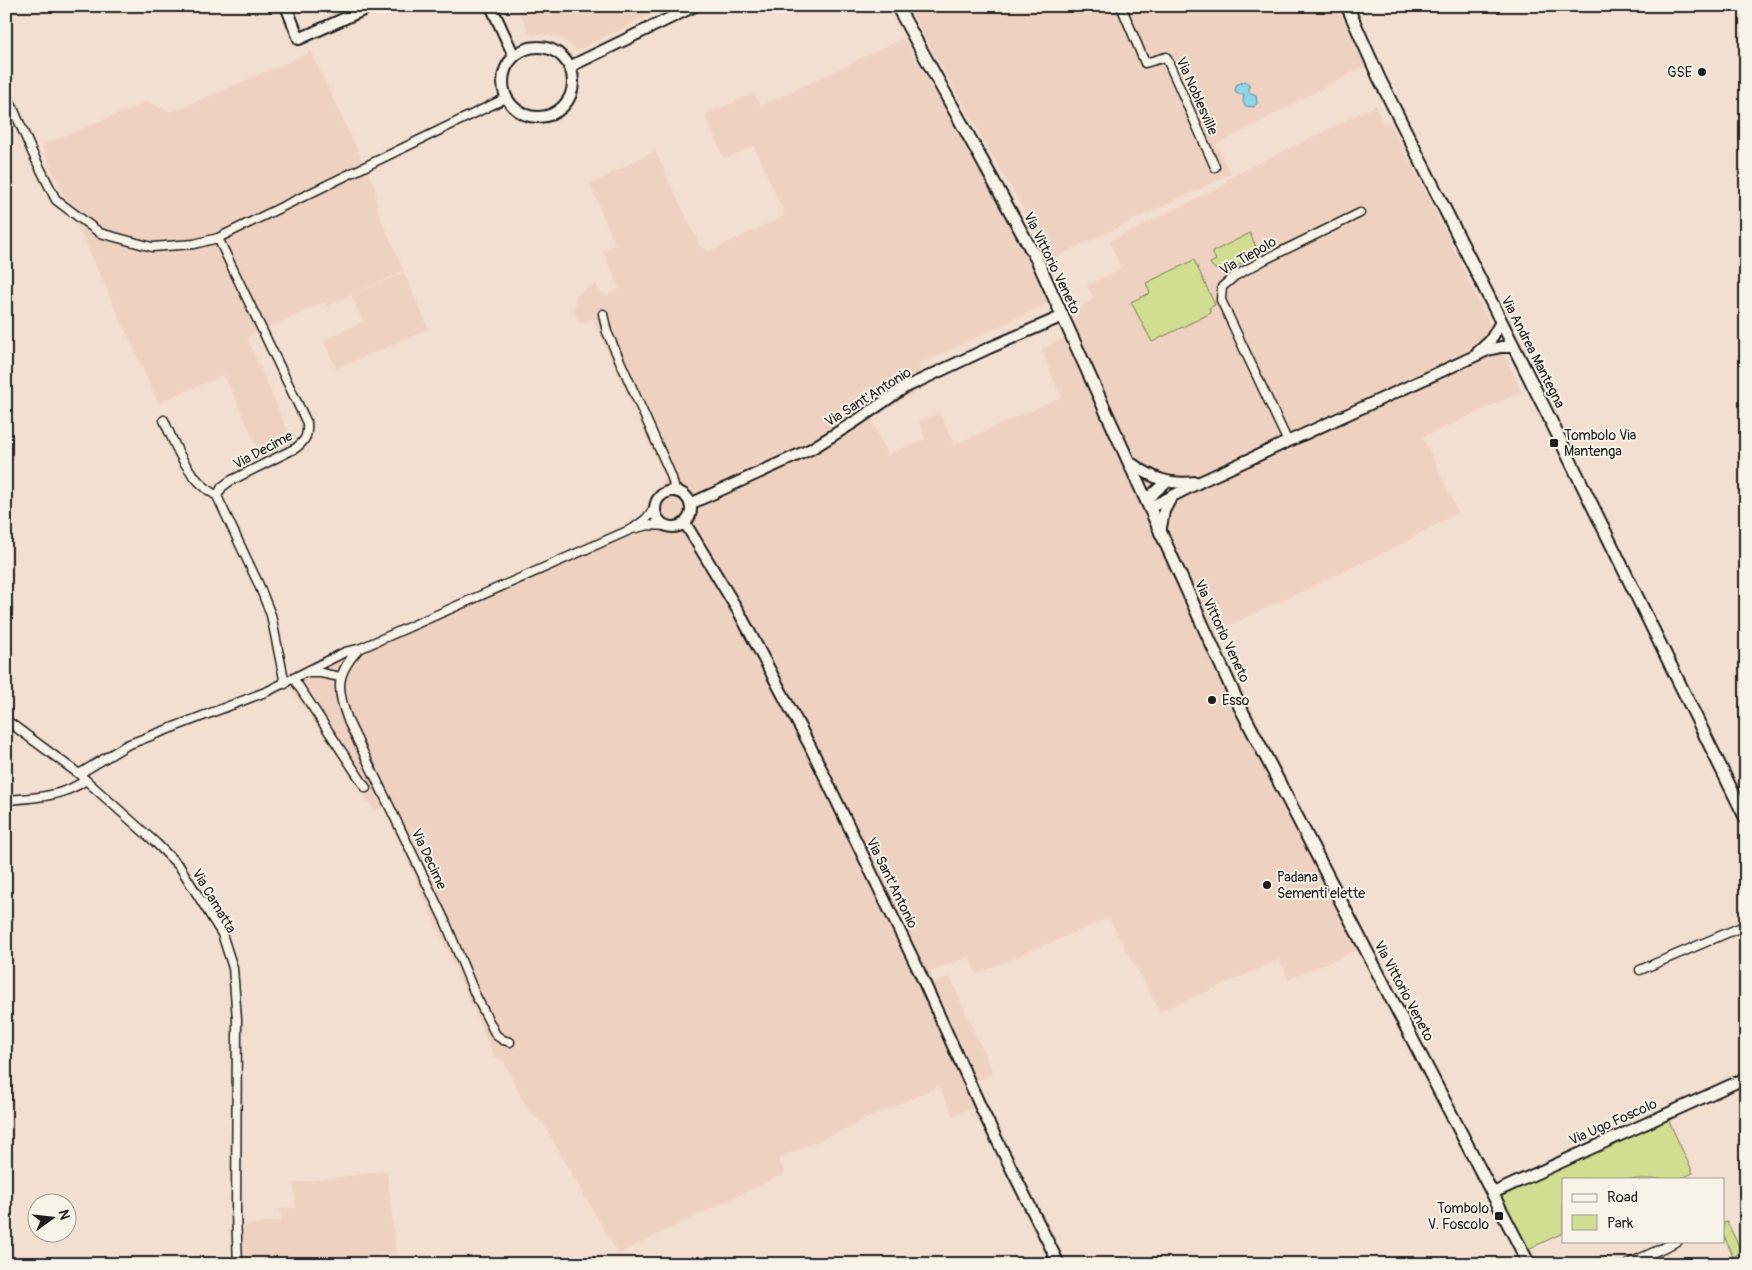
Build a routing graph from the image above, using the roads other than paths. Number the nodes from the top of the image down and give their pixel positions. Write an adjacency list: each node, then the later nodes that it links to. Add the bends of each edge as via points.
1 (286, 6): 2 (street, via 299,39)
2 (372, 6)
3 (491, 6): 8 (street)
4 (694, 6): 9 (street)
5 (897, 6): 16 (main road, Via Vittorio Veneto, via 1038,262)
6 (1121, 6): 12 (street, Via Noblesville, via 1145,63 1166,57)
7 (1346, 6): 17 (main road, Via Andrea Mantegna)
8 (514, 56): 9 (street, via 534,47 545,48 563,58); 11 (street, via 503,76)
9 (569, 68): 11 (street, via 572,77 570,93 563,106 555,112 534,117 523,114)
10 (6, 92): 14 (street, via 56,200 100,233 152,247 194,244)
11 (506, 98): 14 (street)
12 (1215, 167)
13 (1360, 213): 22 (street, Via Tiepolo, via 1266,259 1222,287 1221,300)
14 (218, 238): 27 (street, Via Decime, via 307,423 308,434 296,448 230,482)
15 (602, 314): 26 (street, via 672,478)
16 (1063, 316): 23 (main road, Via Vittorio Veneto); 30 (street, Via Sant'Antonio, via 904,388 811,449)
17 (1501, 322): 18 (street); 19 (main road, Via Andrea Mantegna)
18 (1490, 341): 19 (street); 20 (street)
19 (1508, 342): 20 (street); 48 (main road, Via Andrea Mantegna, via 1545,408)
20 (1472, 358): 22 (street)
21 (164, 420): 27 (street, via 190,471)
22 (1288, 442): 24 (street)
23 (1131, 463): 25 (street); 29 (main road, Via Vittorio Veneto)
24 (1202, 481): 25 (street); 28 (street)
25 (1166, 482): 29 (street)
26 (674, 491): 30 (street, via 684,495); 31 (street, via 660,496)
27 (217, 496): 42 (street, via 271,614)
28 (1171, 498): 29 (street); 35 (street, via 1164,511)
29 (1149, 503): 35 (main road, Via Vittorio Veneto)
30 (690, 504): 32 (street, via 690,516)
31 (655, 507): 33 (street, via 657,516); 34 (street, Via Decime)
32 (685, 523): 33 (street); 56 (street, Via Sant'Antonio, via 740,614 810,746 982,1110)
33 (667, 526): 34 (street, Via Decime, via 649,525)
34 (632, 529): 36 (street, Via Decime)
35 (1160, 533): 53 (main road, Via Vittorio Veneto, via 1240,707)
36 (359, 649): 37 (street, Via Decime); 38 (street, Via Decime)
37 (326, 662): 38 (street); 39 (street, Via Decime)
38 (343, 669): 40 (street, Via Decime)
39 (304, 674): 40 (street, via 313,672); 41 (street, Via Decime)
40 (340, 677): 51 (street, Via Decime, via 341,701 349,723 445,921 475,994 496,1035)
41 (294, 680): 42 (street, Via Decime); 46 (street)
42 (285, 684): 44 (street, Via Decime, via 127,745)
43 (6, 720): 44 (street, Via Camatta)
44 (79, 774): 45 (street, Via Camatta)
45 (86, 780): 47 (street, via 54,795); 55 (street, Via Camatta, via 180,867 222,934 233,968 237,1019)
46 (366, 788)
47 (6, 800)
48 (1746, 819)
49 (1746, 925): 50 (street)
50 (1640, 970)
51 (510, 1042)
52 (1746, 1078): 53 (street, Via Ugo Foscolo)
53 (1493, 1193): 57 (main road, Via Vittorio Veneto)
54 (1676, 1242): 58 (street)
55 (238, 1264)
56 (1060, 1264)
57 (1529, 1264)
58 (1628, 1264)

